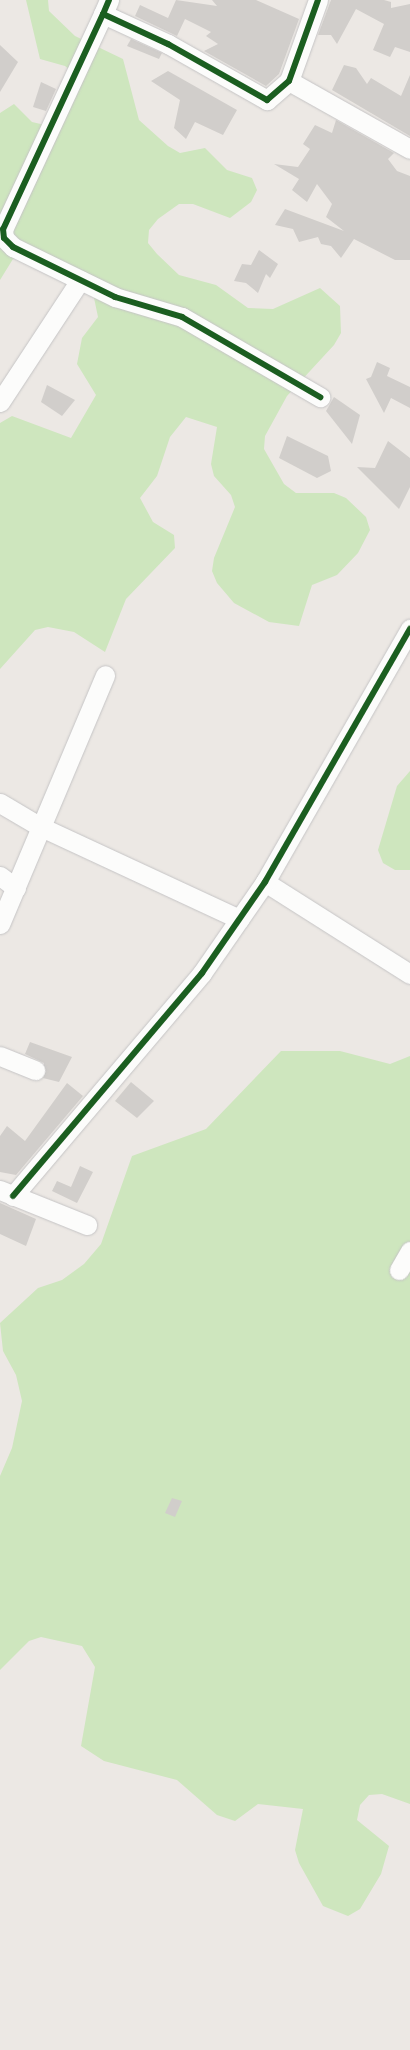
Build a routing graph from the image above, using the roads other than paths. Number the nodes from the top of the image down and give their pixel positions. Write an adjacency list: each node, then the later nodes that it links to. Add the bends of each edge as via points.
1 (318, 0): 3 (street)
2 (106, 7): 3 (street, via 267,100); 5 (street, via 2,233 13,247)
3 (289, 81): 4 (street)
4 (410, 149)
5 (80, 280): 6 (street, via 115,297 182,317); 7 (street)
6 (320, 396)
7 (0, 402)
8 (410, 629): 13 (street)
9 (105, 675): 11 (street)
10 (0, 802): 11 (street)
11 (40, 826): 14 (street); 15 (street)
12 (0, 876): 14 (street)
13 (265, 882): 15 (street); 17 (street)
14 (16, 888): 16 (street)
15 (239, 919): 20 (street, via 202,973)
16 (0, 924)
17 (410, 974)
18 (0, 1056): 19 (street)
19 (36, 1070)
20 (7, 1193): 21 (street)
21 (87, 1225)
22 (410, 1251): 23 (street)
23 (399, 1270)

